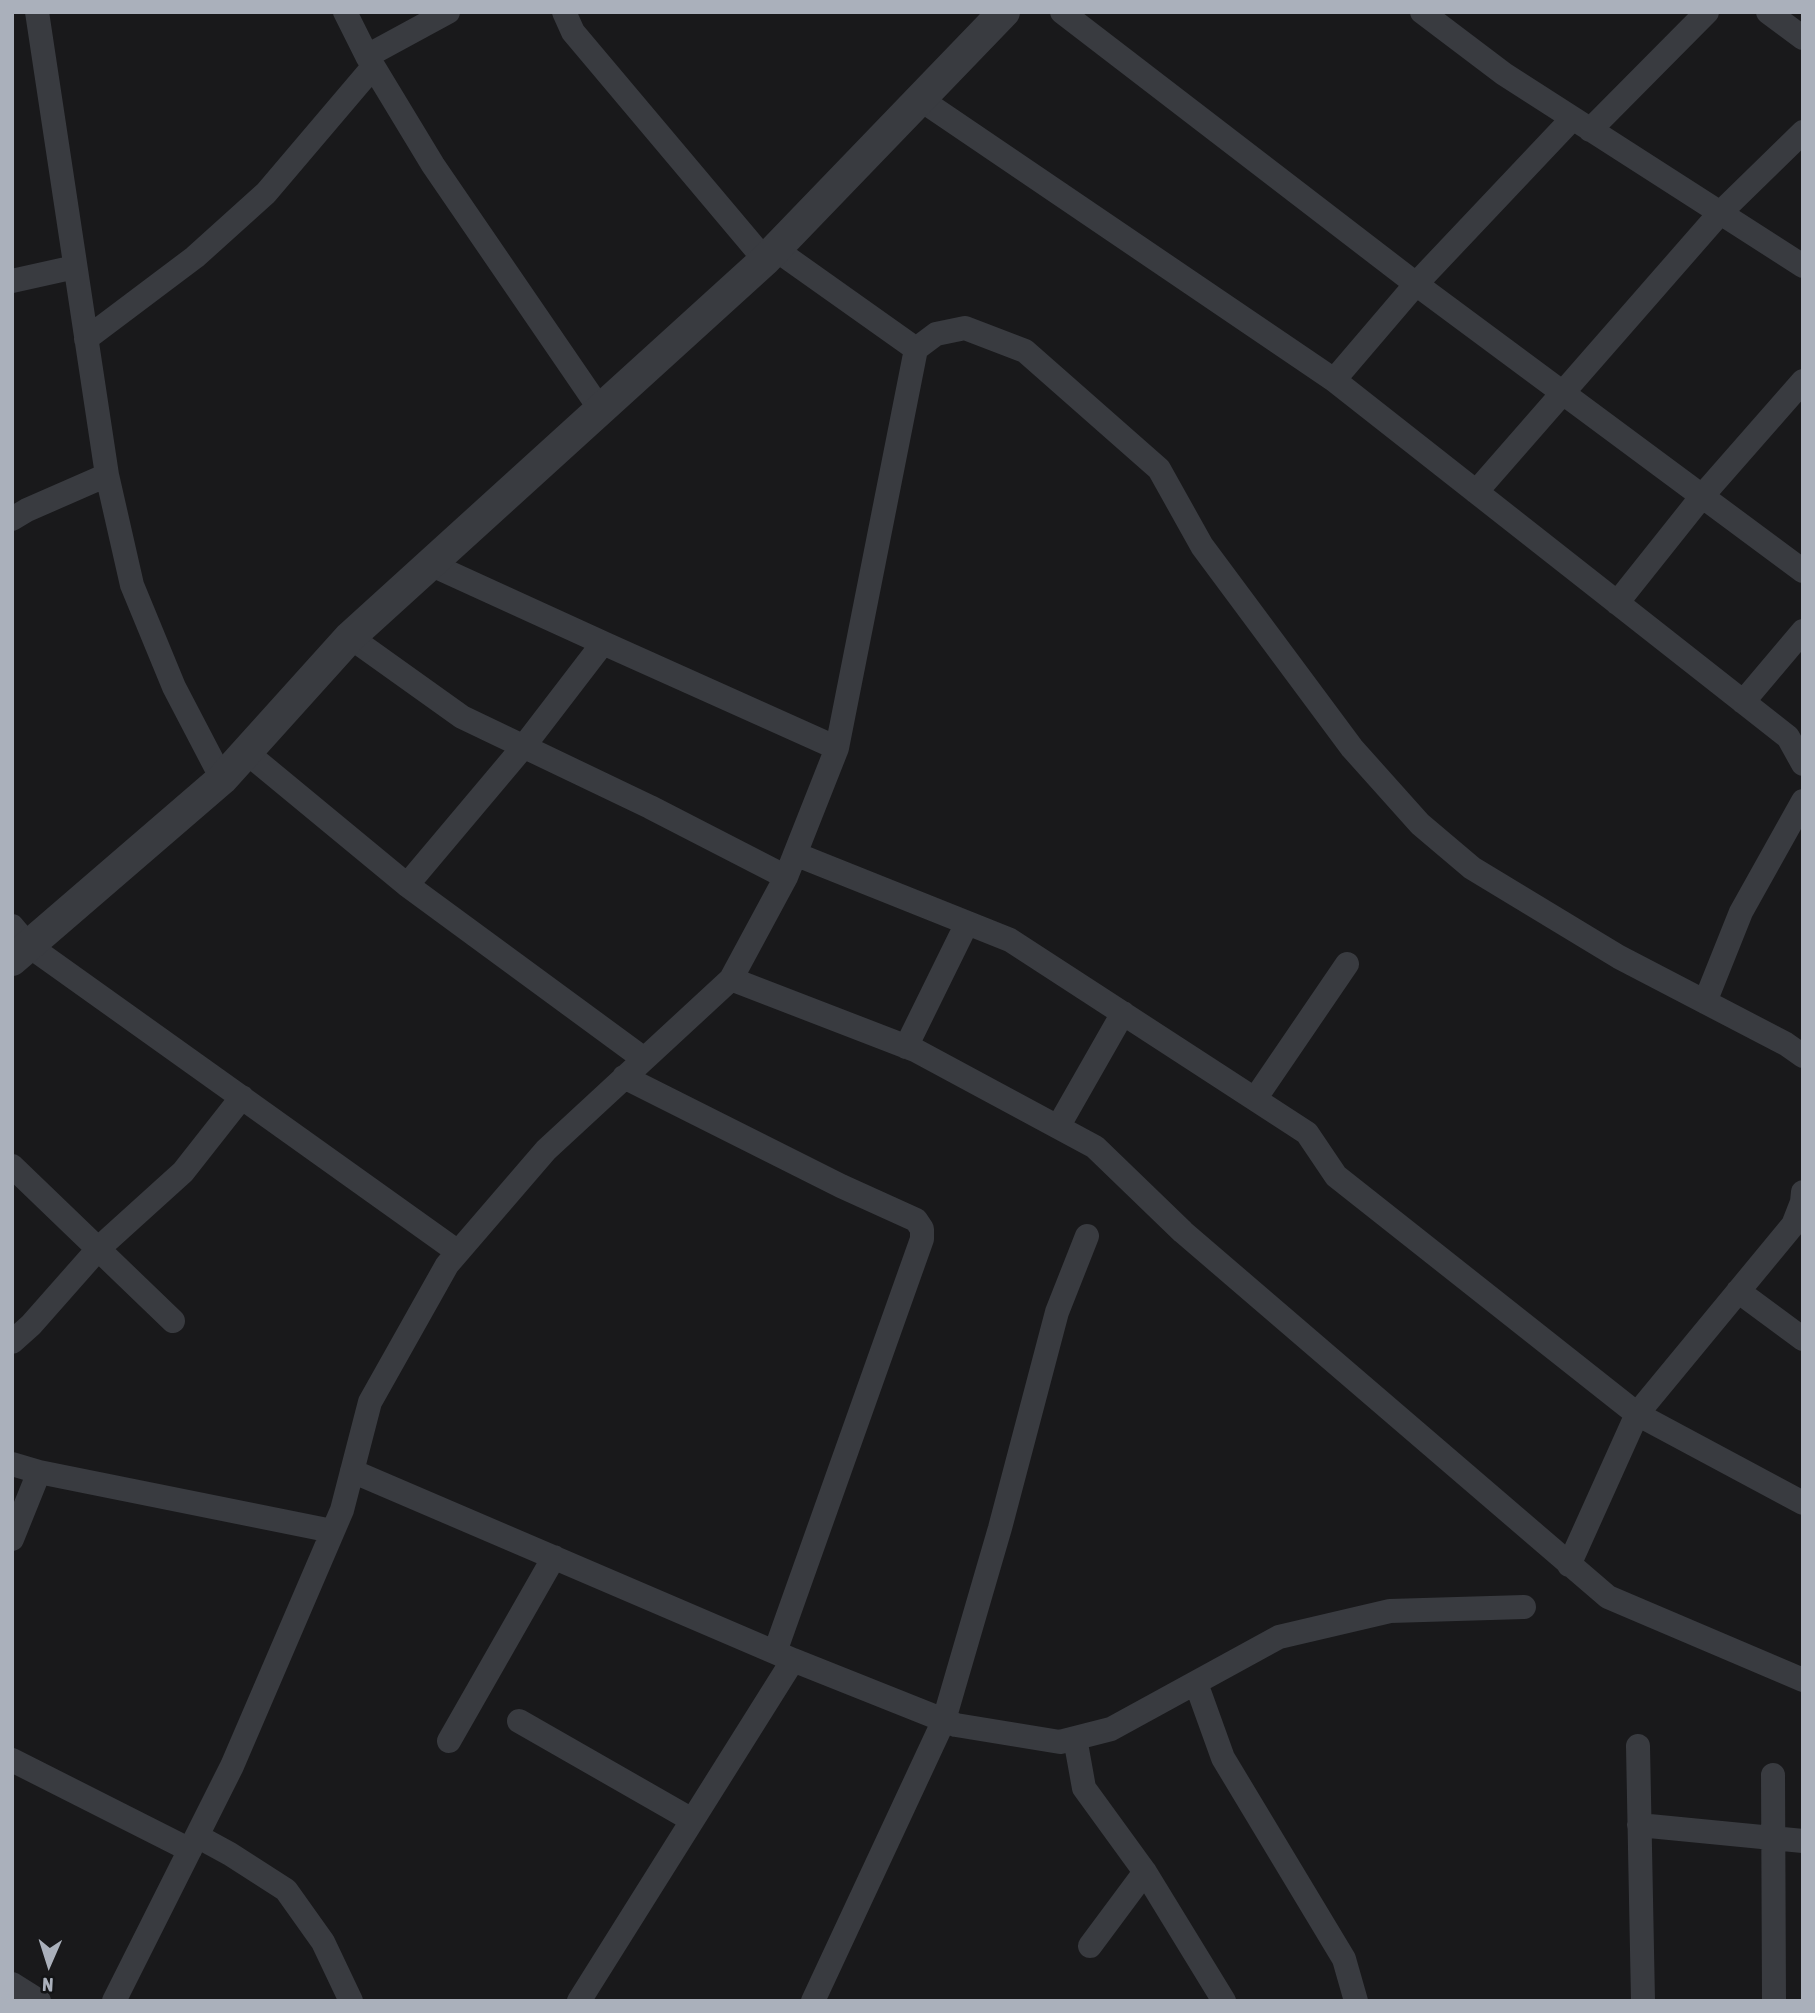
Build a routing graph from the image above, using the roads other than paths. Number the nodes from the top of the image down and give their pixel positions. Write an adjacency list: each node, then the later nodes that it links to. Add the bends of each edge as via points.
1 (37, 12): 18 (street)
2 (345, 12): 11 (street)
3 (448, 12): 11 (street)
4 (564, 12): 16 (street, via 573,32)
5 (1004, 12): 12 (street)
6 (1062, 12): 20 (street)
7 (1706, 12): 13 (street)
8 (1768, 12): 10 (street)
9 (1437, 17): 13 (street, via 1504,74)
10 (1803, 38)
11 (370, 62): 21 (street, via 266,192 195,257); 26 (street, via 433,165)
12 (920, 99): 16 (street); 23 (street)
13 (1581, 124): 15 (street); 20 (street)
14 (1803, 132): 15 (street)
15 (1720, 213): 17 (street); 25 (street)
16 (770, 255): 22 (street); 26 (street)
17 (1803, 266)
18 (75, 267): 19 (street); 21 (street)
19 (12, 281)
20 (1416, 284): 23 (street); 25 (street)
21 (86, 339): 27 (street)
22 (916, 349): 40 (street); 52 (street, via 936,334 965,328 1025,351 1159,469 1202,546 1352,748 1420,824 1472,868 1619,957)
23 (1334, 380): 28 (street)
24 (1803, 382): 29 (street)
25 (1563, 392): 28 (street); 29 (street)
26 (600, 409): 31 (street)
27 (107, 475): 30 (street); 43 (street, via 132,585 174,687)
28 (1476, 492): 33 (street)
29 (1703, 495): 32 (street); 33 (street)
30 (12, 519)
31 (430, 564): 35 (street); 36 (street)
32 (1803, 571)
33 (1617, 603): 37 (street)
34 (1803, 631): 37 (street)
35 (350, 637): 39 (street, via 462,717); 41 (street)
36 (603, 643): 39 (street); 40 (street)
37 (1743, 702): 38 (street)
38 (1795, 738): 42 (street)
39 (524, 746): 46 (street); 47 (street)
40 (837, 748): 45 (street)
41 (246, 752): 43 (street); 47 (street)
42 (1803, 764)
43 (222, 779): 49 (street)
44 (1803, 801): 52 (street, via 1741,912)
45 (795, 854): 46 (street); 48 (street)
46 (786, 877): 51 (street)
47 (407, 886): 56 (street)
48 (967, 923): 53 (street, via 1010,940); 54 (street)
49 (18, 943): 58 (street)
50 (1346, 964): 59 (street)
51 (731, 979): 54 (street); 56 (street)
52 (1705, 1002): 55 (street)
53 (1123, 1013): 59 (street); 60 (street)
54 (906, 1047): 60 (street)
55 (1803, 1056)
56 (644, 1059): 57 (street)
57 (624, 1077): 65 (street, via 546,1150); 80 (street, via 916,1220 922,1229)
58 (242, 1097): 64 (street, via 183,1172); 65 (street)
59 (1255, 1099): 70 (street, via 1307,1133 1336,1176)
60 (1058, 1127): 78 (street, via 1095,1147 1184,1232)
61 (12, 1166): 64 (street)
62 (1803, 1192): 66 (street, via 1793,1225)
63 (1087, 1236): 83 (street, via 1057,1312)
64 (99, 1248): 67 (street); 69 (street)
65 (458, 1252): 72 (street, via 370,1402)
66 (1738, 1291): 68 (street); 70 (street)
67 (173, 1321)
68 (1803, 1339)
69 (12, 1342)
70 (1637, 1414): 74 (street); 78 (street)
71 (12, 1464): 73 (street)
72 (352, 1471): 75 (street); 77 (street)
73 (38, 1472): 75 (street); 76 (street)
74 (1803, 1503)
75 (332, 1531): 94 (street, via 232,1766)
76 (12, 1539)
77 (554, 1557): 80 (street); 86 (street)
78 (1569, 1565): 81 (street, via 1608,1597)
79 (1524, 1607): 82 (street, via 1390,1611 1279,1637)
80 (784, 1656): 83 (street); 90 (street)
81 (1803, 1680)
82 (1196, 1683): 85 (street, via 1111,1729); 104 (street, via 1223,1758 1344,1959)
83 (944, 1720): 85 (street, via 1060,1742); 103 (street)
84 (519, 1721): 90 (street)
85 (1075, 1738): 95 (street, via 1083,1788)
86 (449, 1741)
87 (1638, 1745): 91 (street)
88 (16, 1770): 94 (street)
89 (1773, 1775): 92 (street)
90 (692, 1820): 102 (street)
91 (1639, 1825): 92 (street); 105 (street)
92 (1775, 1839): 93 (street); 106 (street)
93 (1803, 1841)
94 (193, 1843): 100 (street); 101 (street, via 230,1854 286,1890 323,1942)
95 (1145, 1872): 96 (street); 98 (street)
96 (1090, 1946)
97 (12, 1984): 99 (street)
98 (1213, 1995)
99 (39, 2001)
100 (114, 2001)
101 (351, 2001)
102 (579, 2001)
103 (813, 2001)
104 (1356, 2001)
105 (1643, 2001)
106 (1774, 2001)

